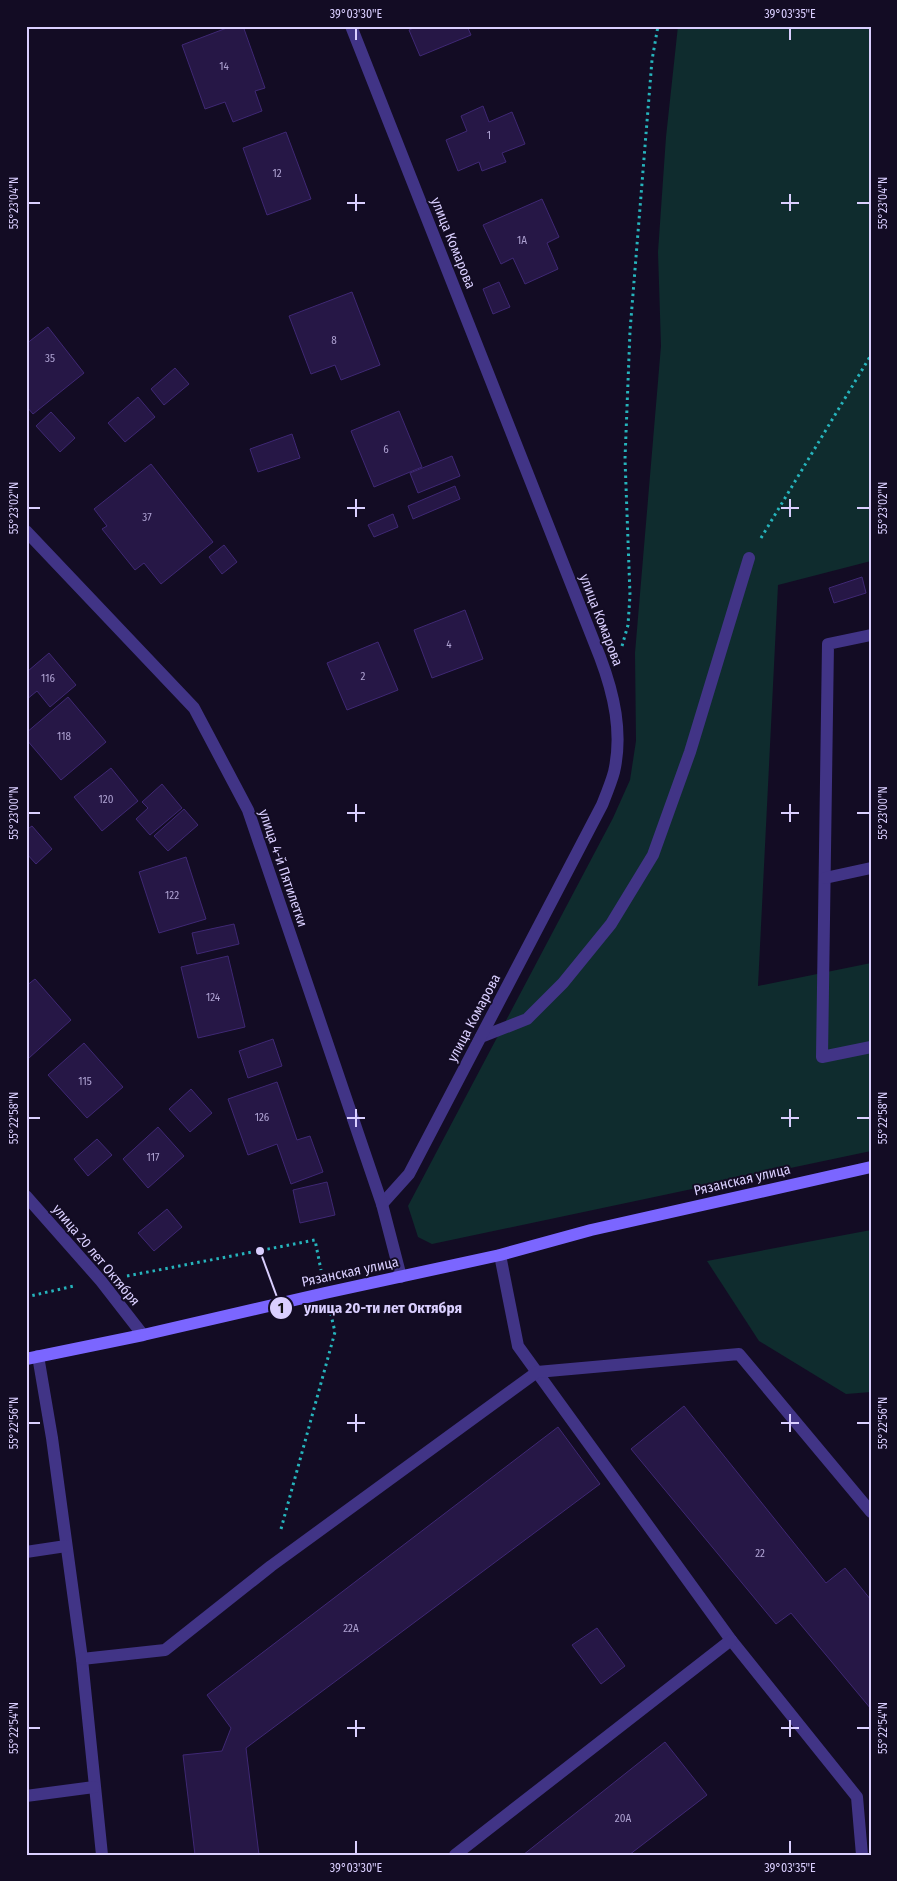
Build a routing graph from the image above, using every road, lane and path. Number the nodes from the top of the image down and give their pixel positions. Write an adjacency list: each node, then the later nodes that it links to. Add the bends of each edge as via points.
1 (352, 26): 7 (street, улица Комарова)
2 (658, 26): 7 (path, via 652,60 630,341 625,459 630,595 625,640)
3 (871, 355): 5 (path)
4 (26, 531): 15 (street, улица 4-й Пятилетки, via 194,708 248,810)
5 (750, 558): 10 (street, via 690,752 653,855 611,924 563,983 528,1018)
6 (871, 635): 9 (street, via 828,644)
7 (608, 679): 10 (street, улица Комарова, via 617,711 618,744 614,772 602,805)
8 (871, 868): 9 (street)
9 (824, 878): 11 (street, via 822,1057)
10 (481, 1037): 15 (street, улица Комарова, via 409,1174)
11 (871, 1047)
12 (871, 1167): 16 (main road, Рязанская улица)
13 (871, 1175): 16 (main road, Рязанская улица)
14 (26, 1196): 19 (street, улица 20 лет Октября)
15 (382, 1204): 18 (street, улица 4-й Пятилетки)
16 (591, 1230): 17 (main road, Рязанская улица)
17 (500, 1255): 18 (main road, Рязанская улица); 24 (street, via 518,1346)
18 (401, 1277): 20 (main road, Рязанская улица)
19 (101, 1280): 20 (path, via 315,1240); 21 (path); 22 (street, улица 20 лет Октября)
20 (326, 1293): 22 (main road, Рязанская улица); 28 (path, via 334,1332)
21 (26, 1297)
22 (143, 1335): 23 (main road, Рязанская улица)
23 (32, 1358): 26 (street, via 52,1438)
24 (537, 1372): 25 (street, via 740,1354); 28 (street); 29 (street)
25 (871, 1512)
26 (66, 1546): 27 (street); 30 (street)
27 (26, 1552)
28 (271, 1566): 30 (street, via 165,1650)
29 (731, 1640): 34 (street); 35 (street, via 857,1797)
30 (82, 1659): 31 (street)
31 (94, 1788): 32 (street); 33 (street)
32 (26, 1796)
33 (102, 1855)
34 (454, 1855)
35 (862, 1855)

